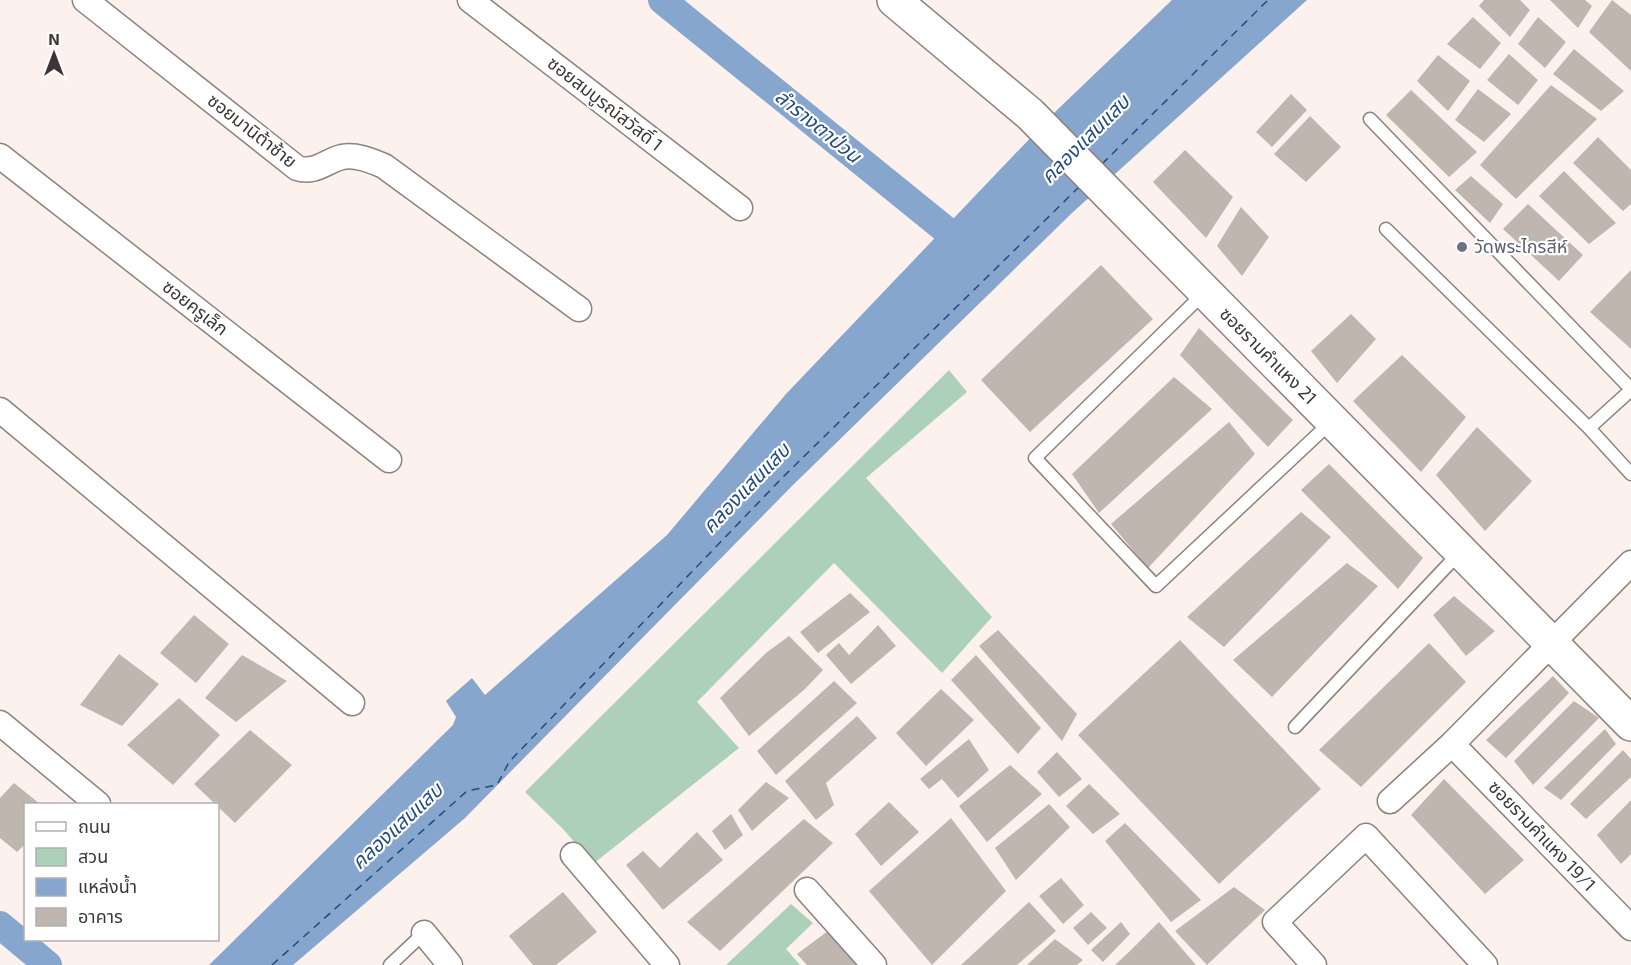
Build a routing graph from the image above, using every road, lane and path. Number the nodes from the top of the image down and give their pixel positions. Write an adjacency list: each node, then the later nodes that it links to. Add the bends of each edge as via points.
1 (85, 0): 9 (street, ซอยมานิต้าซ้าย, via 297,168 308,171 342,157 384,165)
2 (470, 0): 6 (street, ซอยสมบูรณ์สวัสดิ์ 1)
3 (899, 2): 8 (street, ซอยรามคำแหง 21, via 1017,102)
4 (1370, 119): 10 (lane)
5 (0, 156): 14 (street, ซอยครูเล็ก)
6 (740, 208)
7 (1386, 229): 13 (lane)
8 (1205, 292): 12 (street, ซอยรามคำแหง 21); 12 (lane, via 1035,458 1156,586)
9 (579, 309)
10 (1631, 389): 13 (lane)
11 (0, 410): 19 (street)
12 (1333, 421): 16 (street, ซอยรามคำแหง 21)
13 (1589, 428): 15 (lane)
14 (389, 460)
15 (1631, 474)
16 (1461, 550): 18 (street, ซอยรามคำแหง 21); 22 (lane)
17 (1631, 563): 18 (street)
18 (1553, 643): 21 (street, ซอยรามคำแหง 21); 23 (street)
19 (352, 703)
20 (0, 723): 25 (street)
21 (1631, 724)
22 (1294, 726)
23 (1452, 744): 24 (street); 28 (street, ซอยรามคำแหง 19/1)
24 (1390, 801)
25 (97, 803)
26 (573, 855): 32 (street)
27 (807, 890): 33 (street)
28 (1631, 928)
29 (424, 933): 30 (lane); 31 (street)
30 (390, 965)
31 (450, 965)
32 (667, 965)
33 (874, 965)
34 (1314, 965): 35 (street, via 1275,922 1366,836)
35 (1485, 965)

